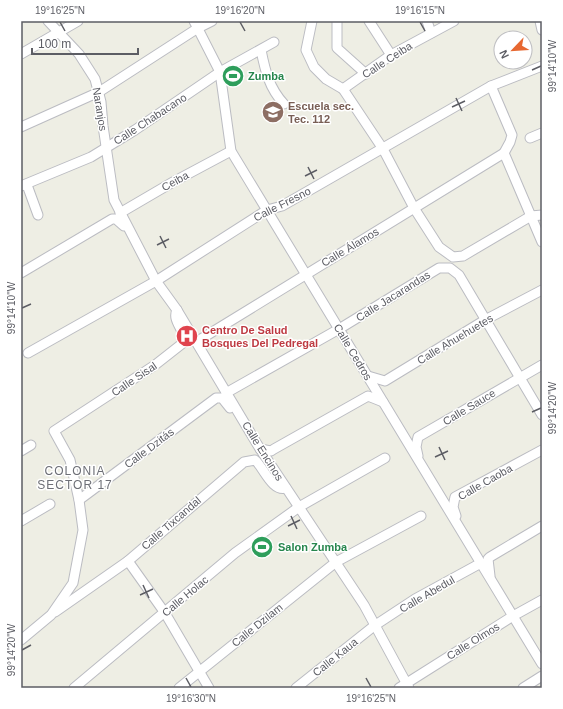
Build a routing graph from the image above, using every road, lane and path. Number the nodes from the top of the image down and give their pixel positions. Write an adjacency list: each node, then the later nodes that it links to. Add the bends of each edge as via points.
1 (48, 21): 12 (street, Naranjos)
2 (78, 21): 12 (street)
3 (212, 21): 10 (street)
4 (312, 21): 22 (street, via 306,50 314,67 326,79)
5 (337, 21): 20 (street, via 337,48)
6 (369, 21): 17 (street)
7 (427, 21): 13 (street)
8 (454, 21): 13 (street, Calle Ceiba)
9 (540, 21): 11 (street)
10 (196, 24): 19 (street, Calle Cedros); 23 (street)
11 (542, 30)
12 (59, 32): 16 (street); 23 (street, Naranjos, via 79,54 95,79)
13 (431, 33): 17 (street, Calle Ceiba)
14 (274, 42): 15 (street, Calle Chabacano)
15 (261, 50): 19 (street, Calle Chabacano); 24 (street, via 265,71 273,90)
16 (21, 54)
17 (391, 56): 20 (street, Calle Ceiba)
18 (542, 66): 21 (street, Calle Fresno)
19 (220, 72): 28 (street, Calle Chabacano); 30 (street, Calle Cedros)
20 (366, 74): 22 (street, Calle Ceiba)
21 (491, 86): 29 (street, Calle Fresno); 31 (street, via 512,135)
22 (343, 89): 29 (street)
23 (99, 92): 25 (street); 28 (street, Naranjos)
24 (284, 104)
25 (21, 127)
26 (542, 134): 27 (street)
27 (530, 138)
28 (106, 148): 32 (street, Calle Chabacano, via 92,157); 35 (street, Naranjos, via 114,200)
29 (383, 149): 33 (street); 34 (street, Calle Fresno, via 282,206)
30 (232, 151): 34 (street, Calle Cedros); 35 (street, Ceiba)
31 (504, 153): 33 (street, Calle Álamos); 38 (street)
32 (24, 186): 36 (street)
33 (414, 208): 38 (street, via 439,247 453,257 463,256); 42 (street, Calle Álamos)
34 (267, 210): 42 (street, Calle Cedros); 43 (street, Calle Fresno)
35 (120, 213): 39 (street, Calle Encinos)
36 (38, 214)
37 (542, 215): 38 (street)
38 (531, 216): 40 (street)
39 (127, 227): 41 (street, via 112,219); 43 (street, Calle Encinos)
40 (542, 242)
41 (21, 273)
42 (306, 274): 47 (street, Calle Cedros); 48 (street, Calle Álamos)
43 (156, 281): 45 (street, Calle Encinos); 49 (street, Calle Fresno)
44 (542, 290): 46 (street, Calle Ahuehuetes)
45 (178, 310): 48 (street, Calle Encinos); 63 (street, Calle Sisal, via 175,319 183,337 182,343 155,365 54,431 70,460)
46 (485, 320): 47 (street, Calle Jacarandas, via 459,275 450,268 438,268); 51 (street, Calle Ahuehuetes, via 385,381); 52 (street, Calle Jacarandas)
47 (339, 329): 51 (street, Calle Cedros); 53 (street, Calle Jacarandas)
48 (196, 342): 53 (street, Calle Encinos, via 215,374)
49 (28, 352)
50 (542, 364): 52 (street, Calle Sauce)
51 (368, 376): 54 (street, Calle Cedros)
52 (518, 377): 55 (street, Calle Jacarandas); 61 (street, Calle Sauce, via 418,437 416,447)
53 (223, 395): 57 (street, Calle Encinos); 63 (street, Calle Dzitás, via 202,407)
54 (383, 402): 57 (street, via 368,396 271,451); 61 (street, Calle Cedros)
55 (542, 415)
56 (31, 445): 59 (street)
57 (260, 448): 62 (street, Calle Encinos)
58 (542, 450): 69 (street, Calle Caoba, via 455,497 453,507)
59 (21, 451)
60 (385, 458): 65 (street)
61 (419, 461): 69 (street, Calle Cedros)
62 (286, 488): 65 (street, Calle Encinos); 70 (street, Calle Tixcandal, via 276,487 255,460 244,462)
63 (79, 500): 76 (street, via 83,530 73,583)
64 (50, 504): 67 (street)
65 (299, 507): 71 (street, Calle Encinos); 75 (street, Calle Holac, via 235,553)
66 (422, 516): 71 (street)
67 (21, 521)
68 (542, 526): 73 (street, via 490,557)
69 (460, 528): 72 (street, Calle Cedros)
70 (128, 561): 75 (street); 76 (street, Calle Tixcandal)
71 (336, 562): 78 (street, Calle Encinos, via 364,605); 81 (street, Calle Dzilam)
72 (481, 563): 73 (street, Calle Cedros); 78 (street, Calle Abedul)
73 (490, 578): 77 (street, Calle Cedros)
74 (542, 600): 77 (street, Calle Olmos)
75 (165, 613): 81 (street); 84 (street, Calle Holac)
76 (51, 615): 79 (street)
77 (513, 616): 80 (street, Calle Cedros); 83 (street, Calle Olmos)
78 (374, 626): 83 (street, Calle Encinos); 87 (street, Calle Kaua)
79 (21, 640)
80 (542, 664)
81 (200, 671): 85 (street, Calle Dzilam); 86 (street)
82 (542, 676): 88 (street)
83 (404, 686)
84 (74, 688)
85 (179, 688)
86 (209, 688)
87 (296, 688)
88 (523, 688)

